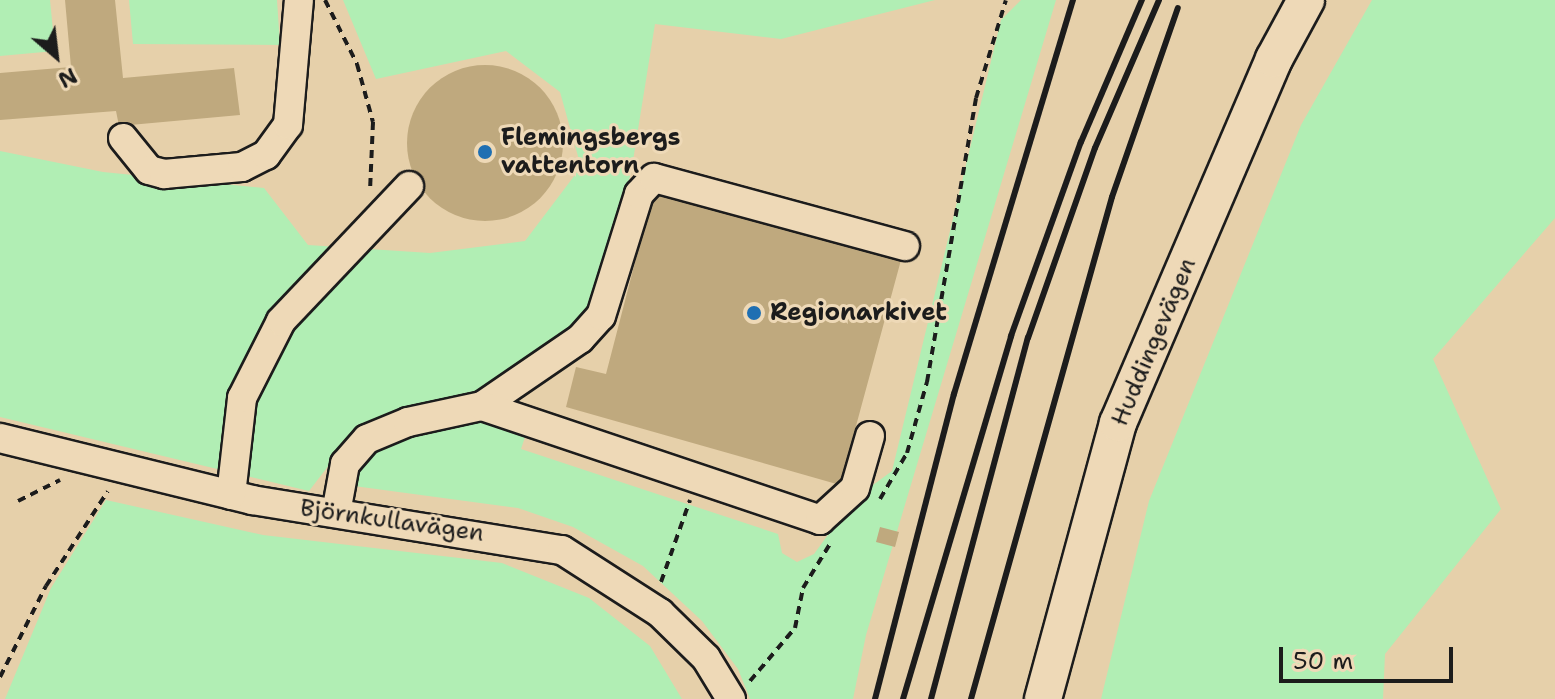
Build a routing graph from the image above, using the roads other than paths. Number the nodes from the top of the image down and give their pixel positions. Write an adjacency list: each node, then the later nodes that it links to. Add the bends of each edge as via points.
1 (299, 0): 3 (street, via 288,125 266,155 242,167 164,174 149,170)
2 (1306, 0): 12 (main road, Huddingevägen, via 1274,59 1118,423)
3 (123, 138)
4 (409, 186): 9 (street, via 281,321 248,385)
5 (905, 246): 6 (street, via 654,178 639,194 601,316 580,339)
6 (482, 406): 7 (street, via 820,520 855,488); 10 (street, via 408,422 367,439 345,464)
7 (870, 436)
8 (0, 438): 9 (street, Björnkullavägen)
9 (231, 495): 10 (street, Björnkullavägen)
10 (336, 513): 11 (street, Björnkullavägen, via 562,550 660,613)
11 (739, 694)
12 (1043, 699)

